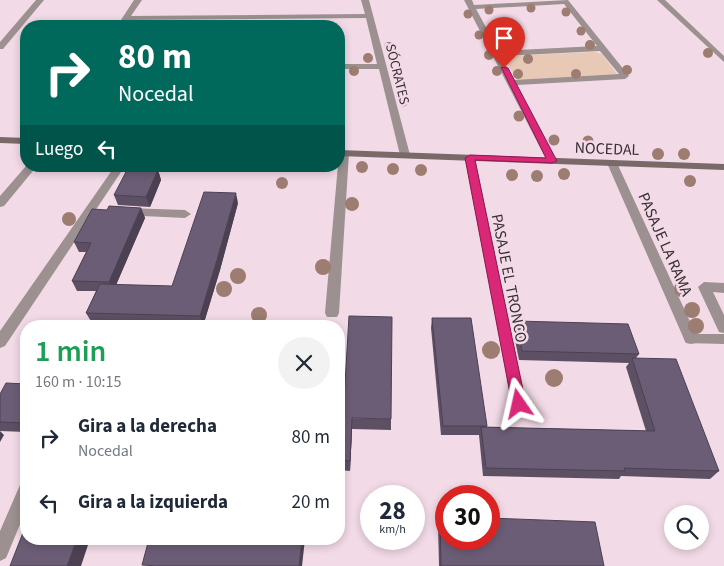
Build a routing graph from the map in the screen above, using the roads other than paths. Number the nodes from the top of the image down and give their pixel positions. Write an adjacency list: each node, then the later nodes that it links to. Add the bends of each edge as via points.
1 (40, 0): 11 (street)
2 (138, 0): 10 (street)
3 (365, 0): 7 (street, SÓCRATES)
4 (661, 0): 20 (street)
5 (565, 1): 6 (street); 18 (street)
6 (470, 3): 19 (street)
7 (369, 16): 9 (street); 21 (street, SÓCRATES)
8 (228, 17): 9 (street); 10 (street); 12 (street)
9 (267, 17): 13 (street)
10 (127, 18)
11 (23, 20)
12 (227, 20)
13 (266, 20)
14 (20, 24): 16 (street)
15 (0, 33): 16 (street)
16 (12, 33): 17 (street)
17 (0, 47)
18 (603, 48): 19 (street); 23 (street, via 625,76)
19 (496, 54): 23 (street)
20 (724, 60)
21 (382, 66): 22 (street); 27 (street, SÓCRATES)
22 (345, 67)
23 (512, 83): 29 (street)
24 (0, 140): 25 (street)
25 (20, 141)
26 (345, 153): 27 (street, NOCEDAL)
27 (405, 155): 28 (street, NOCEDAL)
28 (470, 158): 29 (street, NOCEDAL); 43 (street, PASAJE EL TRONCO)
29 (552, 161): 30 (street, NOCEDAL)
30 (612, 163): 31 (street, NOCEDAL); 41 (street, PASAJE LA RAMA, via 691,339)
31 (724, 167)
32 (27, 172): 35 (street)
33 (117, 172): 36 (street)
34 (340, 172): 39 (street)
35 (0, 203)
36 (100, 211): 37 (street); 42 (street)
37 (185, 214)
38 (724, 288): 40 (street, via 704,287)
39 (332, 312)
40 (724, 328)
41 (724, 339)
42 (0, 342)
43 (519, 404)
44 (20, 505): 45 (street)
45 (0, 552)

